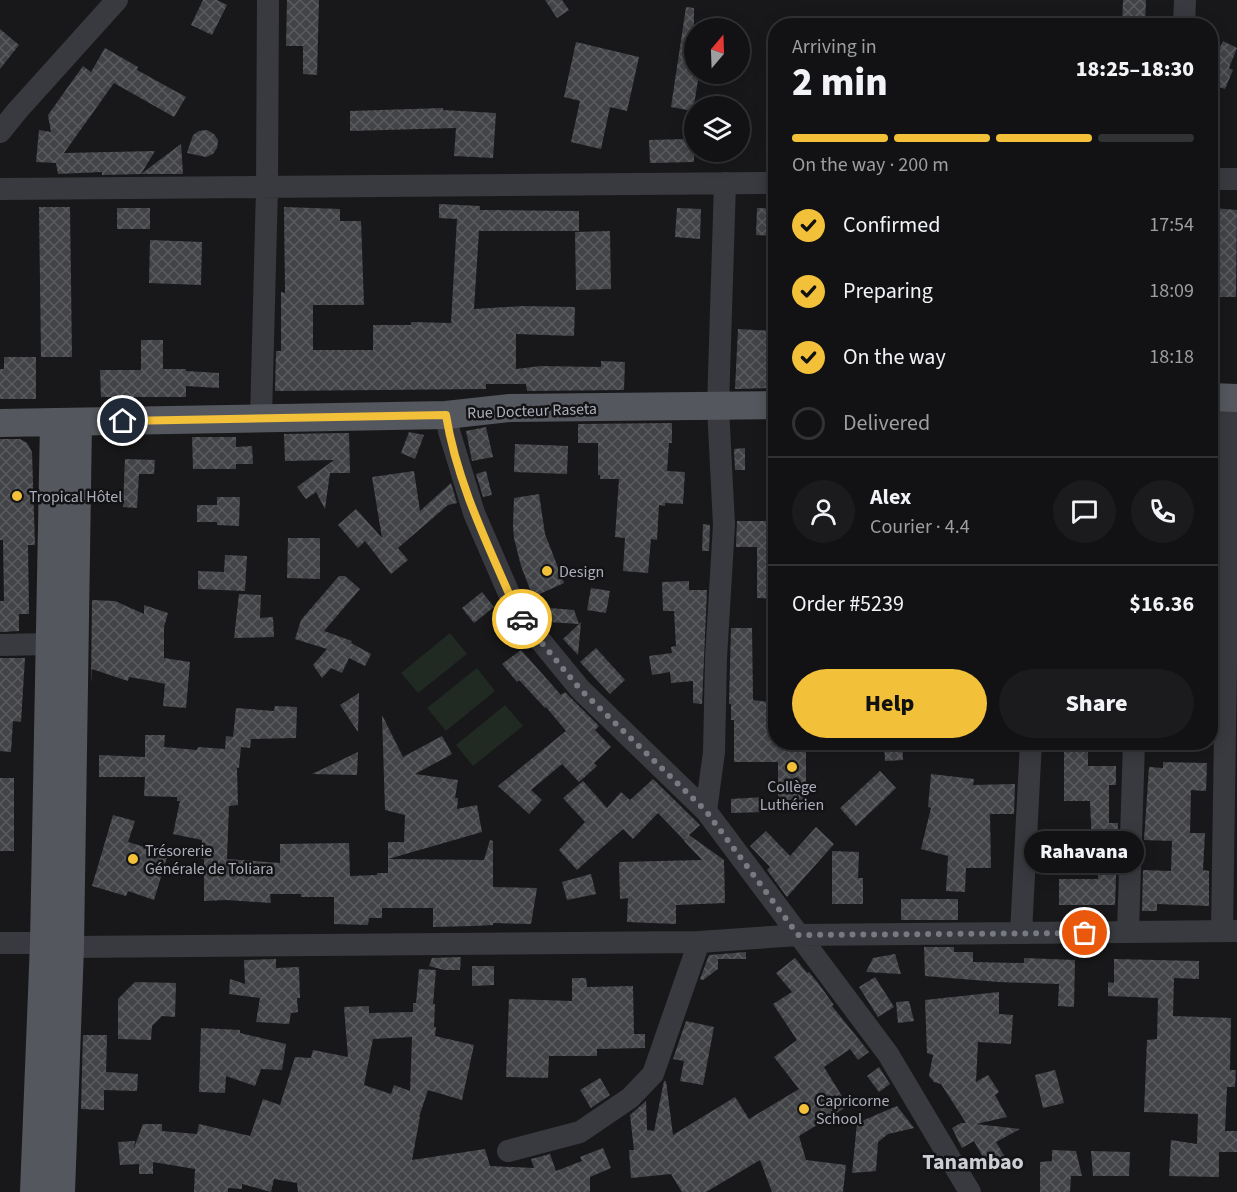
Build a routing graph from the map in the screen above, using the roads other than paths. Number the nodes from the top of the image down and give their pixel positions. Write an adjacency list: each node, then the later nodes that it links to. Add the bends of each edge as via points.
1 (117, 0): 5 (street)
2 (268, 0): 10 (street)
3 (1185, 0): 4 (street)
4 (1184, 18)
5 (0, 132)
6 (1218, 179): 7 (street)
7 (1237, 179)
8 (725, 183): 9 (street); 10 (street); 14 (street)
9 (768, 183)
10 (267, 188): 11 (street); 16 (street)
11 (0, 189)
12 (1226, 398): 24 (street)
13 (768, 405): 14 (main road, Rue Docteur Raseta)
14 (718, 407): 15 (main road, Rue Docteur Raseta, via 510,408); 23 (street, via 724,525 714,752)
15 (446, 415): 16 (main road, Rue Docteur Raseta); 23 (street, via 474,513 517,612 580,689)
16 (261, 418): 17 (main road, Rue Docteur Raseta)
17 (66, 422): 18 (main road, Rue Docteur Raseta); 19 (main road); 30 (main road)
18 (0, 423)
19 (50, 644): 20 (street); 30 (main road)
20 (0, 645)
21 (1031, 750): 26 (street)
22 (1134, 750): 25 (street)
23 (706, 811): 27 (street)
24 (1229, 931): 25 (street)
25 (1128, 932): 26 (street)
26 (1021, 933): 27 (street)
27 (798, 935): 28 (street); 34 (street, via 888,1054)
28 (699, 942): 30 (street); 31 (street, via 653,1074 630,1098 580,1132)
29 (0, 943): 30 (street)
30 (57, 945): 32 (main road); 33 (main road)
31 (508, 1151)
32 (34, 1192)
33 (61, 1192)
34 (970, 1192)

